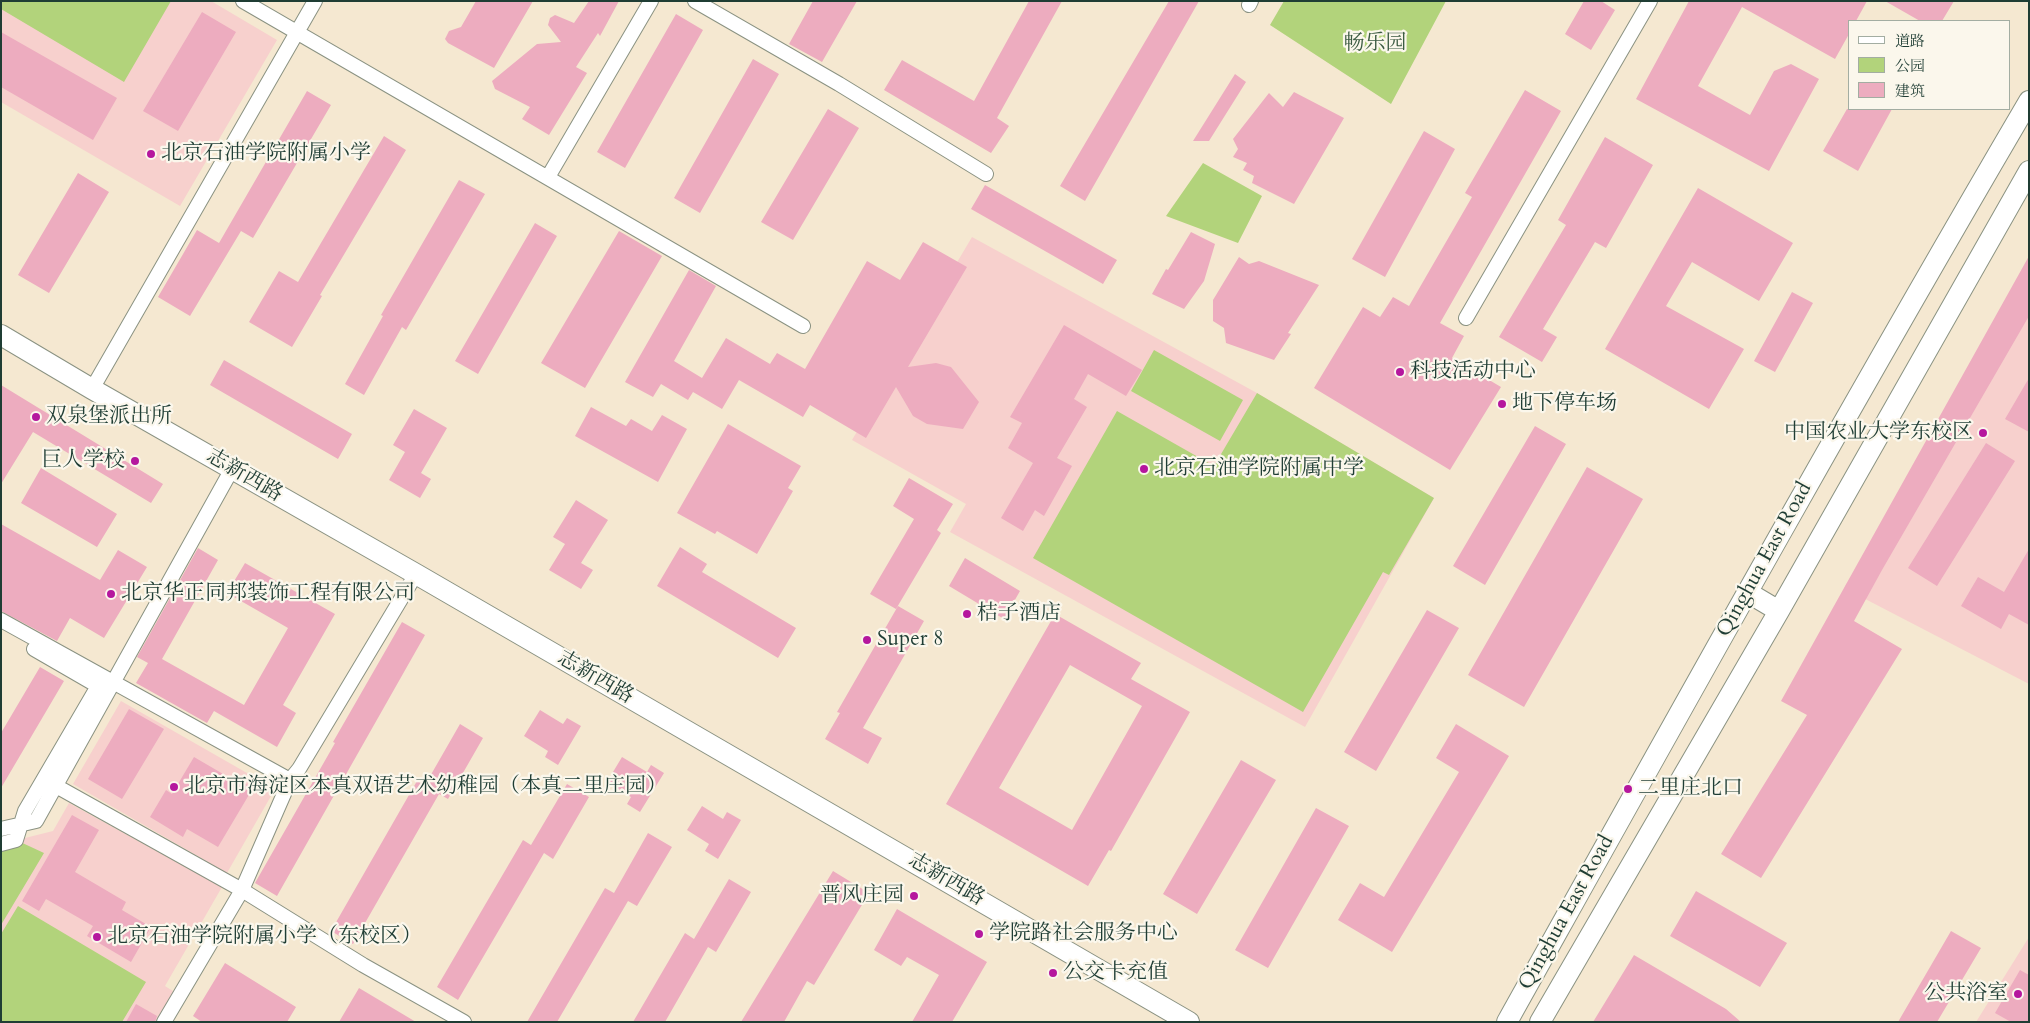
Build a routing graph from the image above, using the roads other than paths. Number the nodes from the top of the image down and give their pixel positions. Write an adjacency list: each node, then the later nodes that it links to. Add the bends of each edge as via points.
1 (243, 1): 6 (street)
2 (315, 1): 6 (street)
3 (650, 1): 10 (street)
4 (695, 1): 9 (street)
5 (1650, 1): 11 (street)
6 (296, 32): 10 (street); 14 (street)
7 (2029, 101): 17 (main road, Qinghua East Road)
8 (2029, 171): 18 (main road, Qinghua East Road)
9 (986, 174)
10 (548, 177): 12 (street)
11 (1466, 318)
12 (803, 326)
13 (1, 335): 14 (main road, 志新西路)
14 (92, 389): 15 (main road, 志新西路)
15 (232, 470): 16 (main road, 志新西路); 21 (street)
16 (416, 574): 22 (street); 30 (main road, 志新西路)
17 (1747, 592): 18 (main road); 31 (main road, Qinghua East Road)
18 (1779, 612): 32 (main road, Qinghua East Road)
19 (1, 620): 21 (street)
20 (1, 629): 24 (street, via 98,686 25,811)
21 (114, 682): 22 (street); 23 (street)
22 (290, 780): 27 (street)
23 (56, 786): 24 (street, via 36,821); 27 (street)
24 (21, 824): 25 (street); 26 (street, via 16,840)
25 (1, 829)
26 (1, 844)
27 (242, 890): 28 (street); 29 (street, via 363,965)
28 (164, 1022)
29 (464, 1022)
30 (1189, 1022)
31 (1507, 1022)
32 (1540, 1022)

